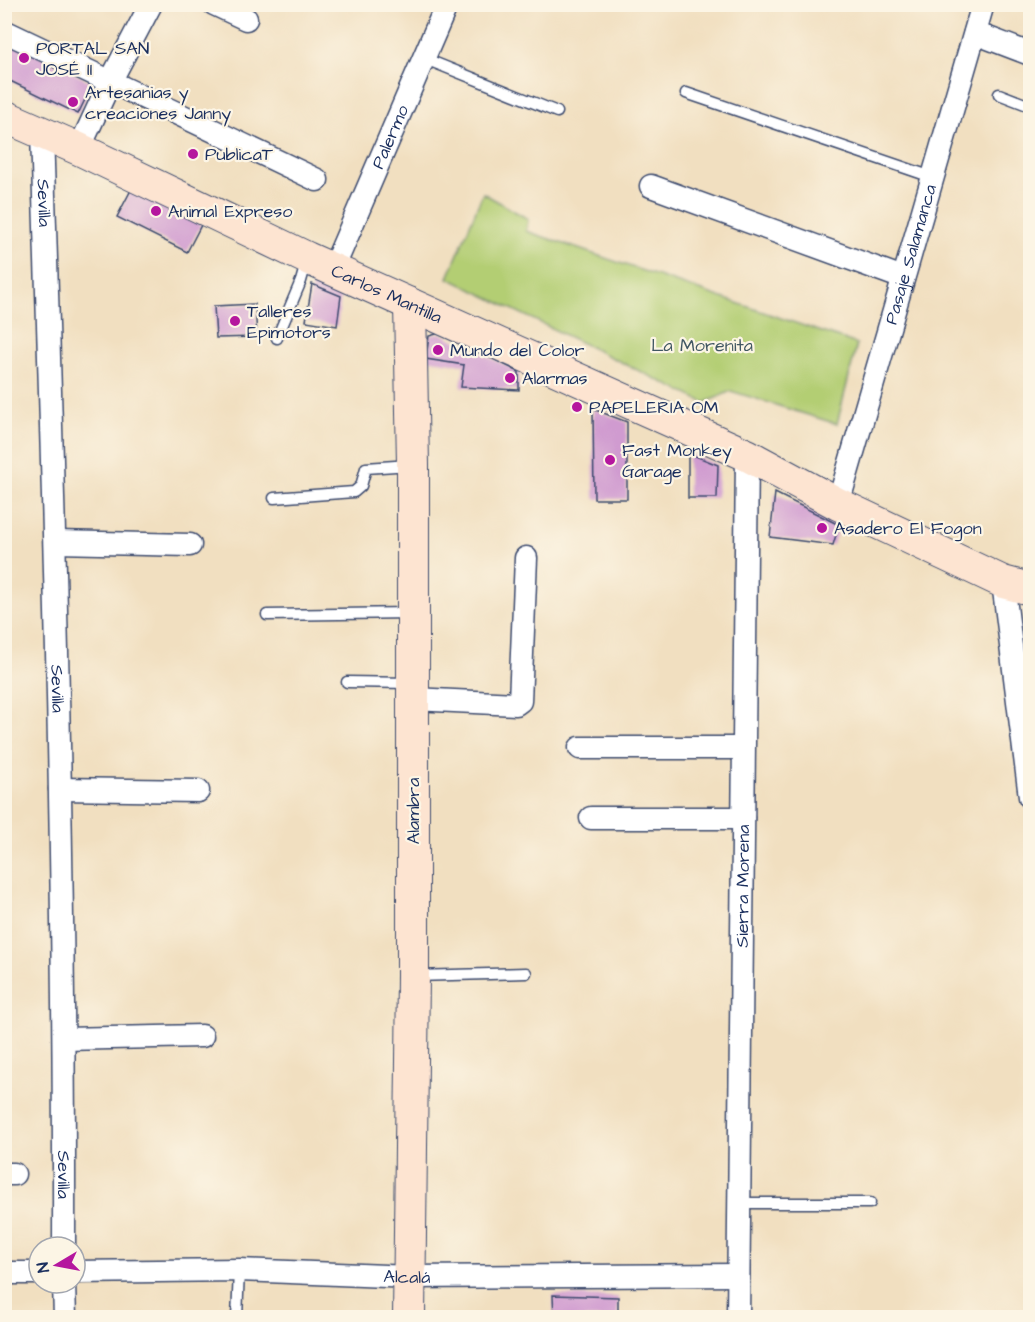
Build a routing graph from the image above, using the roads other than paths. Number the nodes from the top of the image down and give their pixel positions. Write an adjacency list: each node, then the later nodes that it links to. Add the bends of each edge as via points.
1 (151, 4): 10 (street)
2 (214, 4): 5 (street)
3 (447, 4): 9 (street, Palermo)
4 (983, 4): 7 (street, Pasaje Salamanca)
5 (246, 19)
6 (4, 31): 10 (street)
7 (975, 33): 8 (street); 18 (street, Pasaje Salamanca)
8 (1030, 54)
9 (423, 58): 14 (lane); 21 (street, Palermo)
10 (110, 82): 17 (street); 19 (street)
11 (686, 93): 18 (lane)
12 (999, 94): 13 (lane)
13 (1030, 106)
14 (557, 112)
15 (4, 116): 16 (street, Carlos Mantilla)
16 (42, 133): 17 (street, Carlos Mantilla); 29 (street, Sevilla)
17 (79, 149): 21 (street, Carlos Mantilla)
18 (932, 177): 22 (street, Pasaje Salamanca)
19 (317, 180)
20 (651, 186): 22 (street)
21 (320, 264): 23 (street, Carlos Mantilla); 24 (lane, via 301,282)
22 (903, 278): 28 (street, Pasaje Salamanca)
23 (410, 304): 25 (street, Carlos Mantilla); 26 (street, Alambra)
24 (277, 338)
25 (747, 455): 28 (street, Carlos Mantilla); 38 (street, Sierra Morena)
26 (413, 465): 27 (lane, via 366,468 361,486 354,492); 33 (street, Alambra)
27 (274, 498)
28 (838, 504): 32 (street, Carlos Mantilla)
29 (56, 542): 30 (street); 39 (street, Sevilla)
30 (190, 545)
31 (526, 558): 36 (street, via 520,701 516,704)
32 (1017, 585): 41 (street)
33 (413, 613): 34 (lane); 36 (street, Alambra)
34 (267, 615)
35 (347, 682): 36 (lane)
36 (413, 691): 45 (street, Alambra)
37 (580, 748): 38 (street)
38 (743, 748): 43 (street, Sierra Morena)
39 (60, 789): 40 (street); 47 (street, Sevilla)
40 (198, 791)
41 (1030, 797)
42 (591, 818): 43 (street)
43 (743, 818): 48 (street, Sierra Morena)
44 (526, 974): 45 (lane)
45 (413, 976): 56 (street, Alambra)
46 (202, 1036): 47 (street)
47 (64, 1039): 50 (street, Sevilla)
48 (740, 1203): 49 (lane); 55 (street, Sierra Morena)
49 (870, 1203)
50 (64, 1235)
51 (240, 1270): 52 (street, Alcalá); 56 (street, Alcalá); 59 (lane)
52 (87, 1272)
53 (4, 1273): 54 (street)
54 (27, 1273)
55 (738, 1275): 56 (street, Alcalá); 61 (street, Sierra Morena)
56 (410, 1278): 60 (street, Alambra)
57 (64, 1295): 58 (street)
58 (65, 1317)
59 (237, 1317)
60 (409, 1317)
61 (738, 1317)

